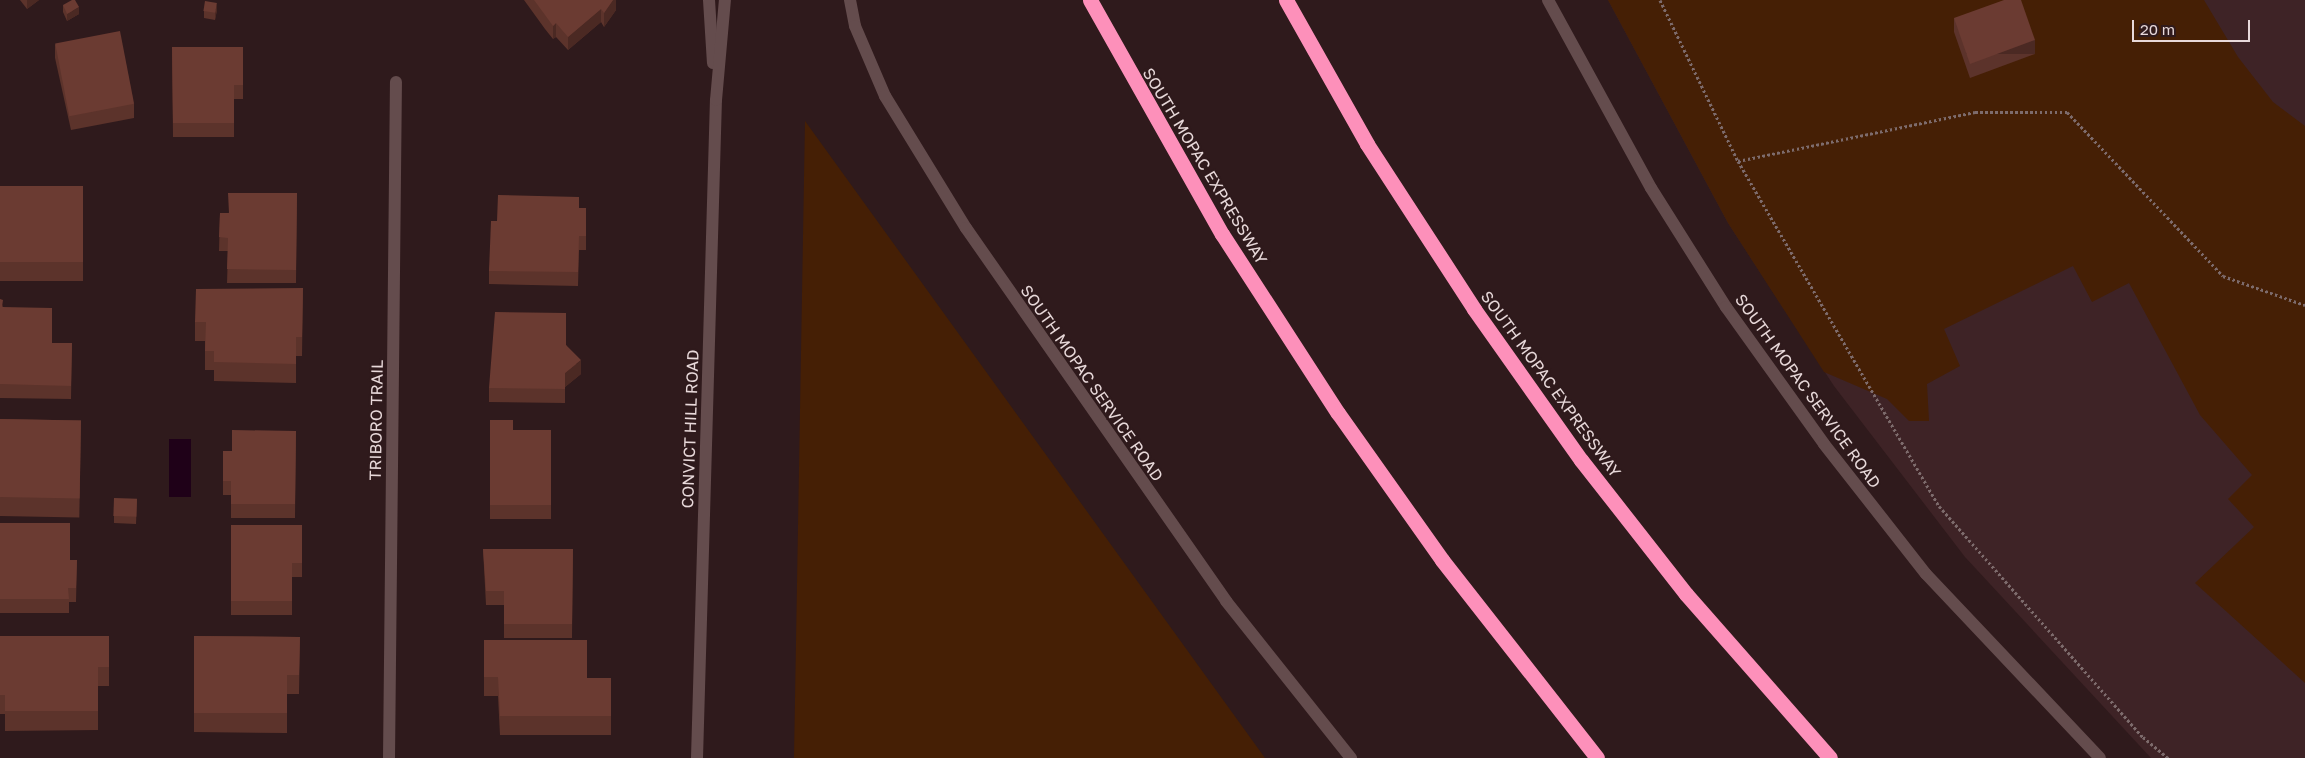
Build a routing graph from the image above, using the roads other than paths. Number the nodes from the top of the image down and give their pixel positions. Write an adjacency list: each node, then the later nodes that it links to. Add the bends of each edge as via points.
1 (709, 0): 8 (street, CONVICT HILL ROAD)
2 (726, 0): 8 (street, CONVICT HILL ROAD)
3 (850, 0): 11 (street, SOUTH MOPAC SERVICE ROAD, via 855,26 886,96 966,228 1226,601)
4 (1090, 0): 12 (highway, SOUTH MOPAC EXPRESSWAY, via 1222,234 1338,413 1442,560)
5 (1286, 0): 13 (highway, SOUTH MOPAC EXPRESSWAY, via 1367,144 1474,309 1581,460 1686,594)
6 (1548, 0): 14 (street, SOUTH MOPAC SERVICE ROAD, via 1651,188 1726,307 1824,444 1926,574)
7 (396, 82): 9 (street, TRIBORO TRAIL)
8 (716, 100): 10 (street, CONVICT HILL ROAD)
9 (389, 758)
10 (697, 758)
11 (1351, 758)
12 (1597, 758)
13 (1830, 758)
14 (2100, 758)

